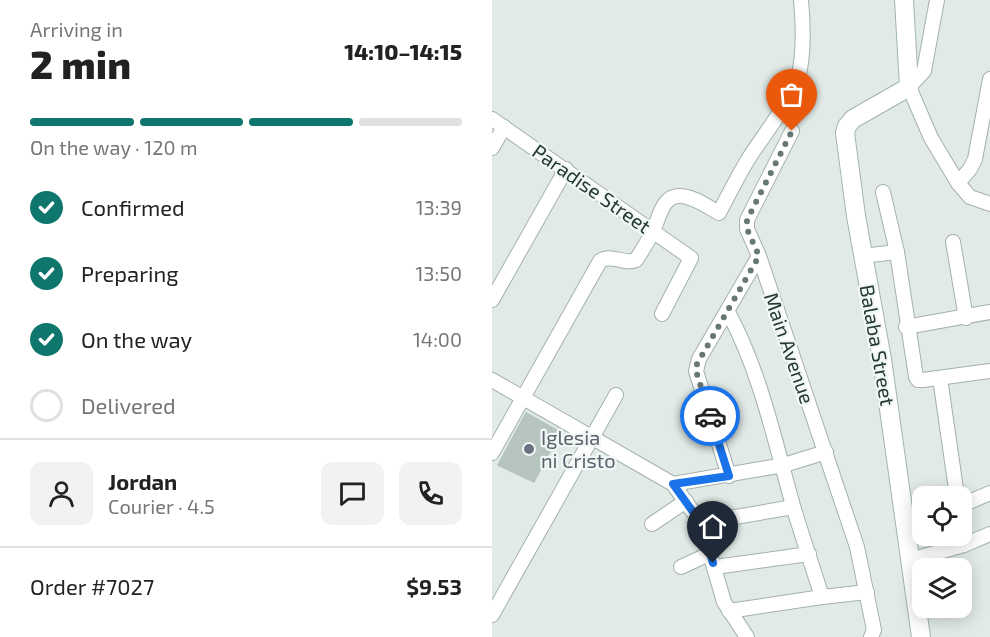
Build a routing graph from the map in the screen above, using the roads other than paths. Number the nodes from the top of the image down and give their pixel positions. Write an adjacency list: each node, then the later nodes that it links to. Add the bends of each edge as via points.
1 (801, 0): 13 (street, via 803,28 796,80 719,213 680,196 670,198)
2 (904, 0): 5 (street)
3 (937, 0): 5 (street, via 924,71)
4 (990, 79): 10 (street, via 975,159)
5 (909, 87): 10 (street, via 931,138); 17 (street, Balaba Street, via 864,111 847,126 846,146)
6 (498, 123): 8 (street); 9 (street, Paradise Street)
7 (792, 131): 16 (street, via 747,220)
8 (492, 148)
9 (566, 169): 13 (street, Paradise Street); 18 (street)
10 (958, 183): 12 (street, via 970,196)
11 (883, 192): 15 (street)
12 (990, 204)
13 (654, 230): 21 (street, Paradise Street, via 691,258); 28 (street, via 636,260 600,261)
14 (952, 242): 22 (street)
15 (897, 252): 17 (street); 23 (street)
16 (759, 256): 19 (street, Main Avenue); 30 (street, Main Avenue)
17 (862, 256): 46 (street, Balaba Street, via 882,359)
18 (492, 300)
19 (728, 312): 32 (street); 33 (street, Main Avenue, via 699,359 696,371)
20 (990, 312): 22 (street)
21 (662, 314)
22 (966, 318): 23 (street)
23 (906, 327): 25 (street, via 916,377)
24 (990, 371): 25 (street)
25 (940, 378): 35 (street)
26 (492, 380): 28 (street)
27 (616, 395): 29 (street)
28 (522, 398): 29 (street); 31 (street)
29 (591, 438): 34 (street); 52 (street)
30 (826, 452): 32 (street); 49 (street, Main Avenue, via 857,547)
31 (492, 453)
32 (784, 465): 33 (street); 39 (street)
33 (729, 476): 34 (street)
34 (673, 484): 37 (street)
35 (956, 486)
36 (990, 493): 38 (street)
37 (686, 501): 40 (street); 41 (street)
38 (972, 501)
39 (794, 507): 40 (street); 45 (street)
40 (701, 523): 47 (street)
41 (652, 524)
42 (990, 534): 43 (street)
43 (972, 542)
44 (960, 546): 46 (street)
45 (809, 554): 47 (street); 50 (street)
46 (910, 560): 55 (street, Balaba Street)
47 (712, 561): 48 (street); 51 (street, via 718,588)
48 (681, 567)
49 (867, 592): 50 (street); 54 (street, Main Avenue, via 874,630)
50 (822, 597): 51 (street)
51 (729, 611): 53 (street)
52 (492, 615)
53 (747, 637)
54 (871, 637)
55 (921, 637)

